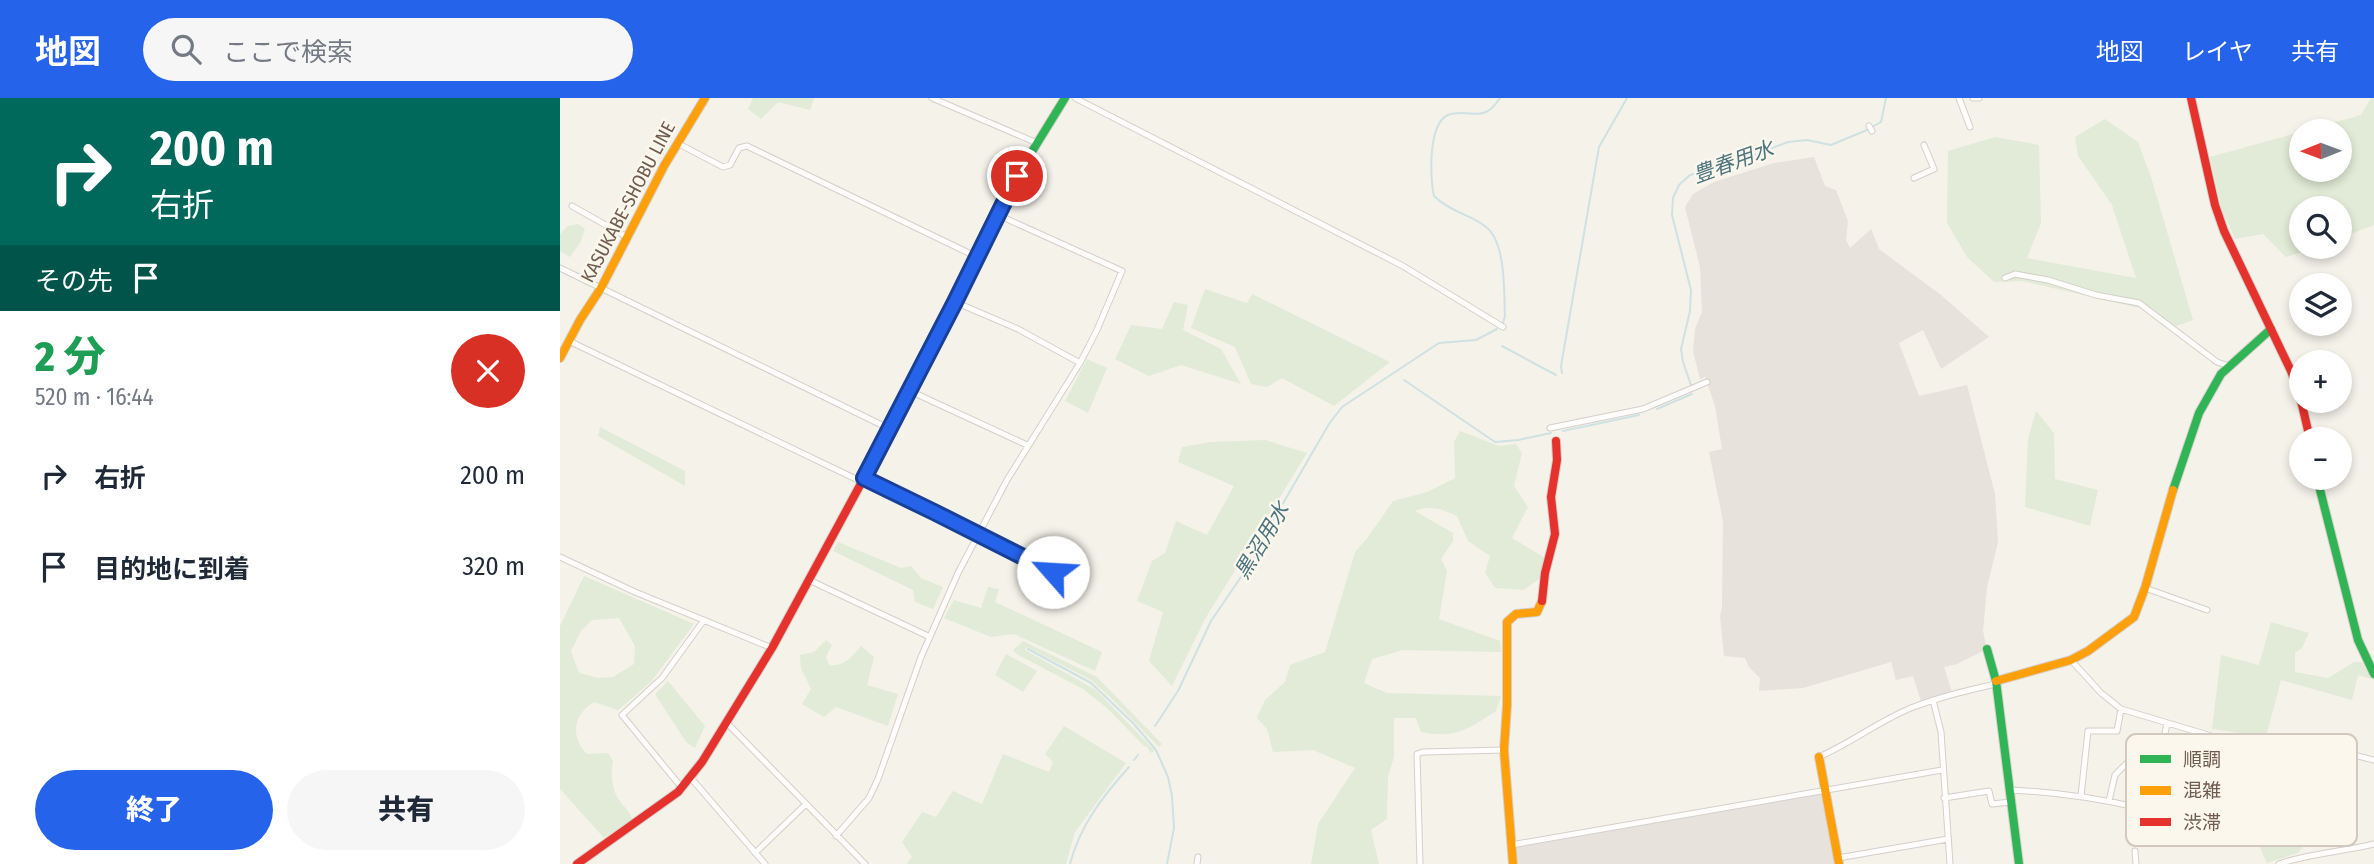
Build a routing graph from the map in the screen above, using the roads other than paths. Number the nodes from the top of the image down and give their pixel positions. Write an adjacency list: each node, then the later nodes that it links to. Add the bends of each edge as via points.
1 (705, 98): 10 (street, KASUKABE-SHOBU LINE)
2 (932, 98): 11 (street)
3 (1065, 98): 11 (street)
4 (1075, 98): 22 (street, via 1403,266)
5 (1959, 98): 9 (street)
6 (1973, 98): 7 (street)
7 (1979, 98)
8 (2191, 98): 23 (street, via 2215,205)
9 (1970, 127)
10 (677, 143): 16 (street, KASUKABE-SHOBU LINE); 17 (street, via 723,167 730,165 739,148 747,146)
11 (1037, 143): 15 (street)
12 (1924, 145): 13 (street, via 1934,169)
13 (1914, 178)
14 (572, 206): 16 (street)
15 (998, 215): 17 (street); 26 (street, via 1122,271)
16 (627, 237): 20 (street, KASUKABE-SHOBU LINE)
17 (977, 257): 21 (street)
18 (560, 268): 20 (street)
19 (2005, 278): 27 (street, via 2015,274 2048,280 2139,303 2217,362)
20 (601, 288): 24 (street, KASUKABE-SHOBU LINE); 31 (street)
21 (955, 302): 26 (street); 29 (street)
22 (1503, 327)
23 (2270, 329): 27 (street); 30 (street, via 2299,392)
24 (569, 341): 25 (street, KASUKABE-SHOBU LINE); 34 (street)
25 (560, 358)
26 (1080, 363): 33 (street)
27 (2229, 366): 40 (street, via 2199,413)
28 (1707, 382): 32 (street, via 1643,409 1553,428)
29 (909, 391): 31 (street); 33 (street)
30 (2307, 427)
31 (890, 429): 34 (street)
32 (1556, 441): 55 (street, via 1551,497 1555,534 1542,604 1537,612 1516,613 1507,622)
33 (1027, 445): 36 (street)
34 (863, 480): 36 (street); 39 (street)
35 (2320, 490): 47 (street, via 2358,640)
36 (977, 535): 38 (street); 43 (street)
37 (560, 557): 42 (street)
38 (1053, 572)
39 (809, 580): 43 (street); 44 (street)
40 (2145, 589): 41 (street); 46 (street, via 2134,617)
41 (2207, 610)
42 (704, 621): 44 (street); 62 (street, via 662,678 622,715)
43 (930, 637): 71 (street, via 870,798)
44 (772, 648): 51 (street)
45 (1987, 649): 48 (street)
46 (2071, 660): 48 (street); 50 (street)
47 (2374, 674)
48 (1996, 683): 49 (street); 63 (street)
49 (1933, 700): 57 (street, via 1889,718); 60 (street, via 1941,732)
50 (2121, 709): 52 (street); 65 (street, via 2117,732 2088,731)
51 (726, 722): 61 (street); 69 (street)
52 (2167, 724): 53 (street); 54 (street)
53 (2165, 734)
54 (2203, 734)
55 (1504, 750): 74 (street); 81 (street, via 1417,754)
56 (2357, 756): 58 (street)
57 (1819, 757): 64 (street)
58 (2374, 760)
59 (2126, 764): 67 (street, via 2115,775)
60 (1942, 770): 64 (street); 66 (street)
61 (691, 778): 62 (street); 76 (street)
62 (682, 788): 78 (street)
63 (2010, 790): 65 (street); 68 (street)
64 (1825, 791): 74 (street); 77 (street)
65 (2081, 796): 67 (street)
66 (1944, 798): 68 (street, via 1989,791 1992,804); 72 (street)
67 (2109, 801): 70 (street)
68 (2011, 802): 84 (street)
69 (805, 804): 71 (street); 76 (street)
70 (2126, 805)
71 (836, 836): 80 (street)
72 (1948, 839): 77 (street); 83 (street)
73 (2374, 844): 86 (street)
74 (1511, 845): 82 (street)
75 (2135, 852): 85 (street)
76 (755, 853): 79 (street)
77 (1838, 861)
78 (577, 864)
79 (765, 864)
80 (865, 864)
81 (1420, 864)
82 (1513, 864)
83 (1950, 864)
84 (2019, 864)
85 (2136, 864)
86 (2279, 864)

